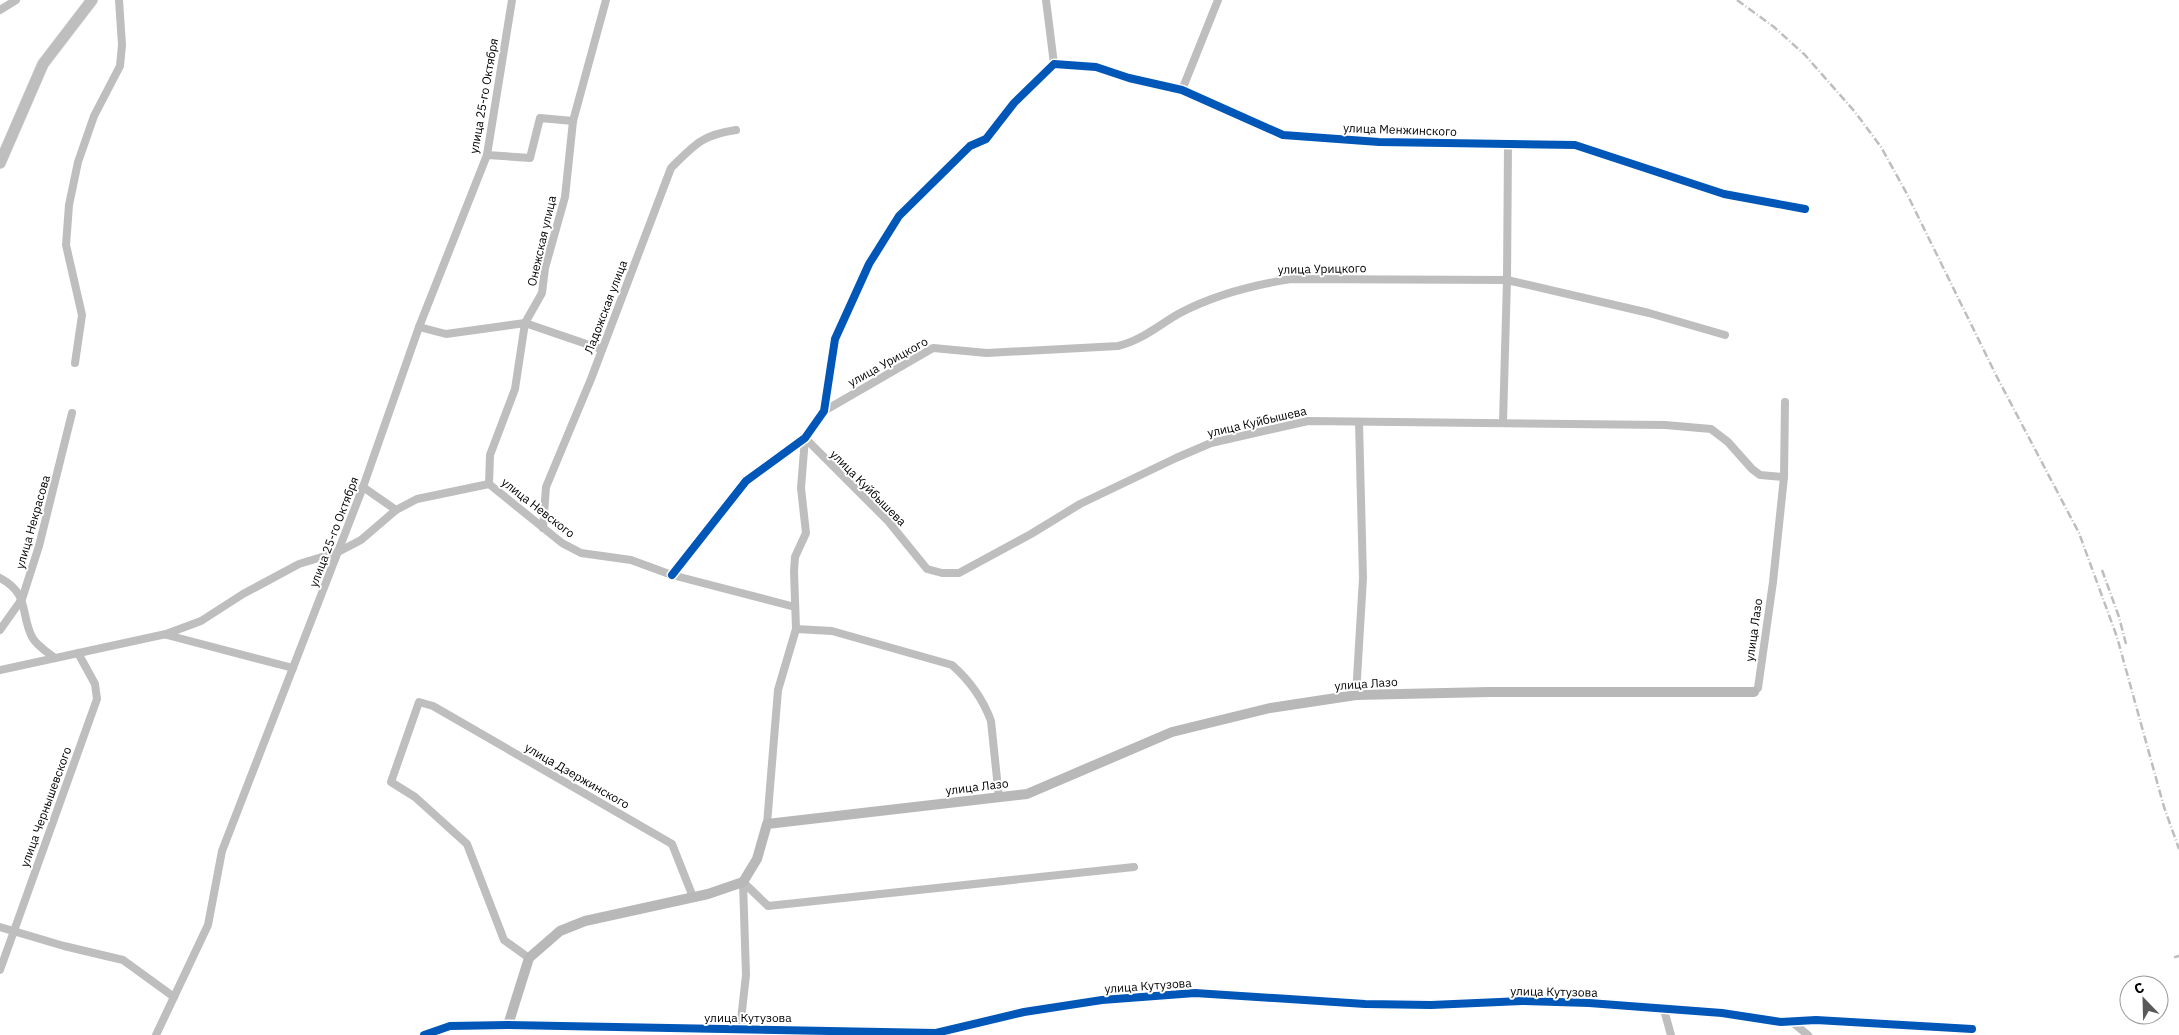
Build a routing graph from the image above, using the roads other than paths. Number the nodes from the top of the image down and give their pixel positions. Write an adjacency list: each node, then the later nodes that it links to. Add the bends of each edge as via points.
1 (16, 0): 8 (street)
2 (92, 0): 15 (main road, via 43,64)
3 (119, 0): 22 (street, via 120,66 94,116 78,162 69,205 66,245 82,316)
4 (512, 0): 14 (street, улица 25-го Октября)
5 (606, 0): 11 (street, Онежская улица)
6 (1046, 0): 9 (street)
7 (1218, 0): 10 (street)
8 (0, 10)
9 (1054, 64): 10 (street, улица Менжинского, via 1096,67); 24 (street, via 1014,103 986,138 970,146 899,216 869,264 835,339)
10 (1182, 90): 13 (street, улица Менжинского, via 1283,134 1379,142)
11 (573, 121): 14 (street, via 540,118 530,158); 18 (street, Онежская улица, via 565,197 545,268 542,293)
12 (736, 130): 21 (street, Ладожская улица, via 713,134 694,146 672,168)
13 (1508, 145): 16 (street, улица Менжинского, via 1575,145 1724,194); 17 (street)
14 (487, 155): 19 (street, улица 25-го Октября)
15 (0, 163)
16 (1805, 209)
17 (1507, 280): 20 (street, улица Урицкого, via 1649,313); 24 (street, улица Урицкого, via 1291,279 1260,284 1205,302 1118,346 987,353 933,348); 27 (street)
18 (525, 323): 19 (street, via 454,334); 21 (street); 30 (street, Онежская улица, via 515,389 490,455)
19 (419, 327): 31 (street, улица 25-го Октября)
20 (1726, 335)
21 (601, 349): 33 (street, Ладожская улица, via 546,487)
22 (75, 363)
23 (1785, 402): 29 (street, улица Лазо)
24 (824, 411): 28 (street)
25 (72, 413): 37 (street, улица Некрасова, via 44,528)
26 (1359, 422): 27 (street, улица Куйбышева); 28 (street, улица Куйбышева, via 1308,421 1211,443 1080,504 959,573 942,573 927,568 888,521); 47 (street, via 1363,578)
27 (1503, 422): 29 (street, улица Куйбышева, via 1710,429 1728,442 1752,470 1760,475)
28 (805, 438): 35 (street, via 746,481); 38 (street, via 801,488 806,533 795,557)
29 (1784, 477): 46 (street, улица Лазо, via 1773,582 1758,688)
30 (489, 484): 32 (street, улица Невского, via 417,498); 33 (street, улица Невского)
31 (363, 488): 32 (street); 34 (street, улица 25-го Октября)
32 (396, 510): 34 (street, улица Невского, via 361,540)
33 (544, 528): 35 (street, улица Невского, via 581,553 631,560)
34 (338, 552): 41 (street, улица Невского, via 299,564 200,621); 44 (street, улица 25-го Октября)
35 (672, 574): 38 (street, улица Невского)
36 (0, 578): 37 (street, via 8,582)
37 (22, 599): 40 (street, улица Некрасова); 43 (street, via 32,636)
38 (795, 607): 39 (street)
39 (796, 629): 48 (street, via 832,631 952,665 967,678 989,716); 49 (street, via 778,690)
40 (0, 630)
41 (166, 634): 42 (street, улица Невского); 44 (street)
42 (78, 653): 43 (street, улица Невского); 54 (street, улица Чернышевского, via 95,684 97,699)
43 (55, 658): 45 (street, улица Невского)
44 (293, 668): 57 (street, улица 25-го Октября, via 222,851 208,925)
45 (0, 670)
46 (1754, 692): 47 (street, улица Лазо)
47 (1356, 695): 48 (street, улица Лазо, via 1270,708 1172,732 1027,794)
48 (999, 798): 49 (street, улица Лазо)
49 (767, 824): 51 (street, via 757,859)
50 (1134, 867): 51 (street, via 768,906)
51 (744, 882): 52 (street); 62 (street, via 746,975)
52 (693, 897): 55 (street, via 585,921 560,931); 55 (street, улица Дзержинского, via 672,844 433,706 419,702 391,782 414,797 467,844 504,940)
53 (0, 927): 54 (street)
54 (14, 932): 56 (street, улица Чернышевского); 57 (street, via 123,960)
55 (529, 958): 60 (street)
56 (0, 970)
57 (174, 997): 64 (street, улица 25-го Октября)
58 (1664, 1010): 59 (street, улица Кутузова); 62 (street, улица Кутузова, via 1522,1001 1431,1006 1365,1004 1194,993 1102,1000 1024,1012 936,1033); 66 (street)
59 (1792, 1022): 61 (street, улица Кутузова, via 1816,1020); 67 (street)
60 (508, 1025): 63 (street, улица Кутузова); 65 (street, via 450,1026)
61 (1972, 1028)
62 (740, 1029): 63 (street, улица Кутузова)
63 (702, 1032)
64 (156, 1035)
65 (424, 1035)
66 (1671, 1035)
67 (1808, 1035)

